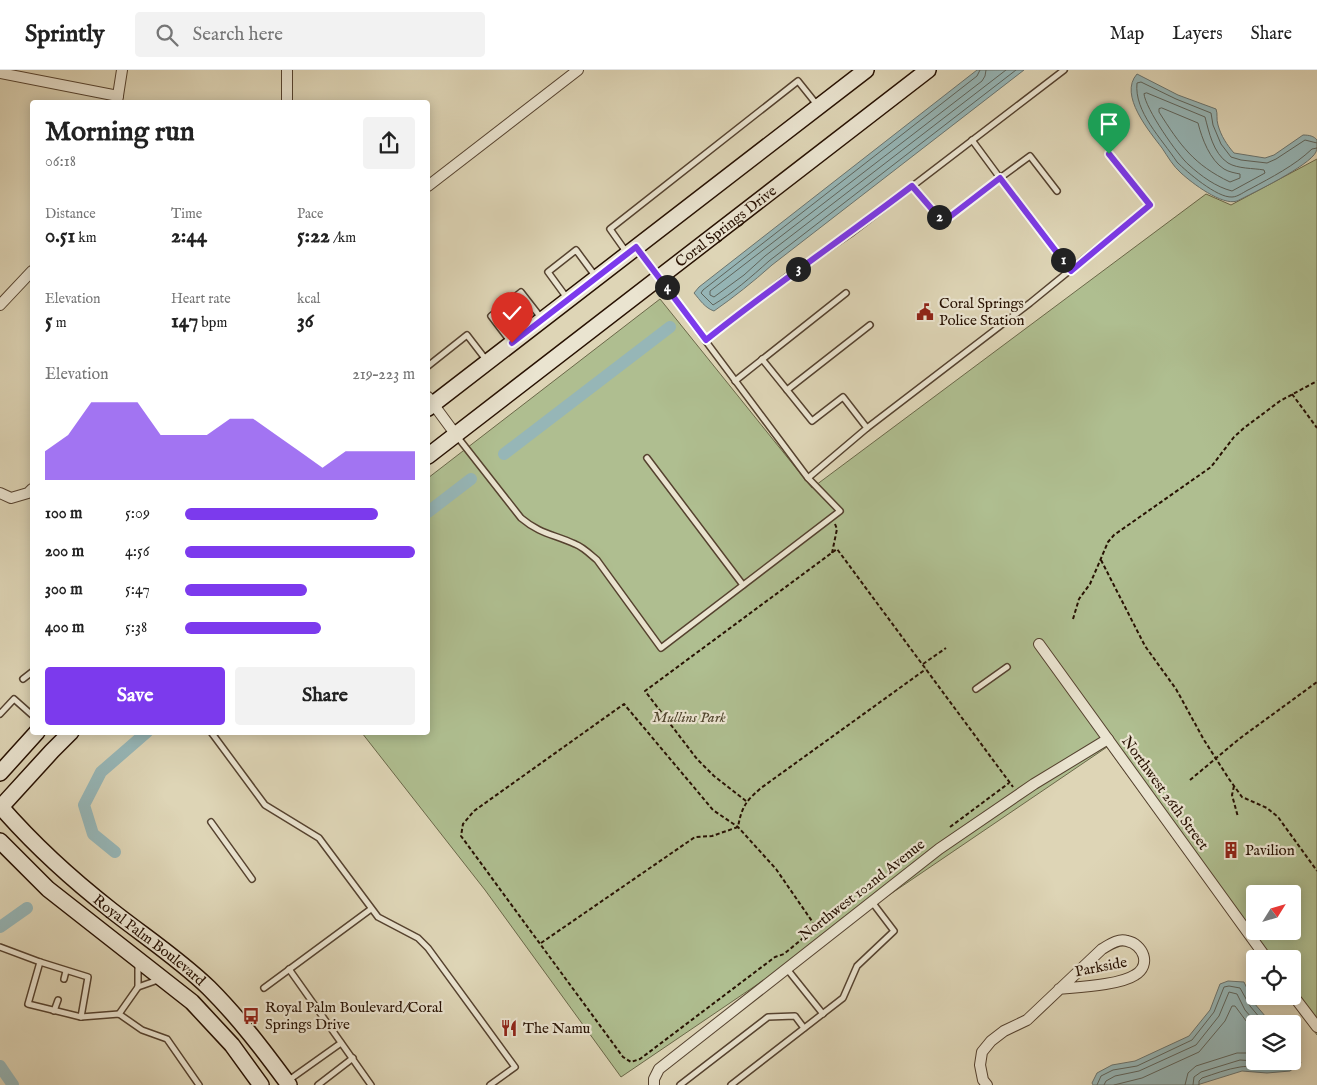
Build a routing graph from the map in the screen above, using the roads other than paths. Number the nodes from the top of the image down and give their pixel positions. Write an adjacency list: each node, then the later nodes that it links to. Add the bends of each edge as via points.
1 (122, 70): 8 (street)
2 (287, 70): 9 (street)
3 (578, 70): 14 (street)
4 (928, 70): 21 (main road, Coral Springs Drive)
5 (1064, 70): 11 (lane)
6 (864, 71): 10 (main road)
7 (0, 73): 8 (street)
8 (117, 99)
9 (287, 100)
10 (819, 107): 17 (main road); 17 (lane, via 798,81 610,230)
11 (972, 140): 13 (lane); 15 (lane)
12 (1109, 154): 18 (lane, via 1150,205)
13 (1000, 178): 15 (lane, via 943,222); 16 (lane, via 1030,156); 18 (lane)
14 (430, 184)
15 (912, 186): 27 (lane)
16 (1057, 191)
17 (632, 251): 20 (main road); 21 (lane)
18 (1071, 271): 36 (lane)
19 (30, 273): 24 (street)
20 (597, 278): 23 (main road); 23 (lane, via 576,250 548,272)
21 (659, 278): 27 (lane); 37 (main road, Coral Springs Drive)
22 (846, 293): 29 (lane)
23 (568, 300): 25 (main road)
24 (0, 306)
25 (542, 320): 28 (main road); 28 (lane, via 521,292 491,316)
26 (870, 325): 33 (lane)
27 (706, 340): 32 (lane)
28 (512, 343): 30 (main road)
29 (762, 359): 32 (lane); 33 (lane)
30 (488, 362): 31 (lane, via 467,335); 34 (main road)
31 (430, 364)
32 (735, 381): 40 (lane)
33 (787, 390): 36 (lane, via 812,421 843,397)
34 (430, 402)
35 (430, 404): 37 (street)
36 (867, 428): 40 (lane)
37 (456, 435): 38 (main road, Coral Springs Drive); 43 (lane, via 521,518 547,535 586,550 597,560 662,648)
38 (430, 454)
39 (647, 458): 43 (lane)
40 (808, 478): 43 (lane, via 840,510)
41 (30, 491): 42 (street, via 11,498)
42 (0, 493)
43 (743, 585)
44 (1039, 644): 54 (street, Northwest 26th Street)
45 (1007, 667): 48 (lane)
46 (30, 674): 47 (lane)
47 (23, 679)
48 (976, 689)
49 (30, 713): 50 (lane, via 14,699)
50 (0, 714)
51 (34, 735): 55 (main road)
52 (68, 735): 56 (main road)
53 (214, 735): 61 (lane, via 266,805 318,838)
54 (1108, 739): 60 (street, Northwest 102nd Avenue, via 1025,790 939,849); 63 (street, Northwest 26th Street)
55 (0, 773)
56 (0, 807): 84 (main road, Royal Palm Boulevard, via 64,871 163,948 208,988 248,1031)
57 (211, 822): 59 (lane)
58 (0, 841): 64 (main road, Royal Palm Boulevard, via 48,889)
59 (252, 879)
60 (872, 902): 66 (street, Northwest 102nd Avenue); 78 (lane, via 894,931 857,966 843,998)
61 (371, 909): 67 (lane); 89 (lane, via 378,917 418,938 428,948 515,1067)
62 (0, 947): 65 (lane)
63 (1260, 950)
64 (138, 959): 69 (main road, Royal Palm Boulevard); 71 (lane)
65 (40, 962): 68 (lane); 76 (lane, via 28,1004)
66 (787, 968): 78 (lane); 90 (street, Northwest 102nd Avenue, via 659,1069)
67 (289, 970): 72 (lane); 82 (lane)
68 (66, 971): 70 (lane); 79 (lane, via 88,977)
69 (163, 978): 71 (lane); 86 (main road, Royal Palm Boulevard, via 192,1002 232,1045)
70 (64, 979)
71 (138, 987): 77 (lane)
72 (264, 988)
73 (1059, 989): 73 (street, Parkside, via 1102,949 1115,942 1127,941 1139,948 1145,958 1144,967 1122,981); 93 (street, Parkside, via 1027,1020 1004,1030 982,1052 980,1065)
74 (58, 1000): 76 (lane)
75 (1300, 1005): 80 (street)
76 (54, 1011): 79 (lane)
77 (119, 1014): 79 (lane); 85 (lane, via 142,1030 167,1039)
78 (822, 1014): 81 (lane)
79 (81, 1017)
80 (1317, 1027)
81 (804, 1028): 91 (lane, via 795,1016 768,1017); 92 (lane)
82 (342, 1043): 83 (lane); 84 (lane)
83 (353, 1058): 87 (lane); 88 (lane)
84 (286, 1084)
85 (199, 1085)
86 (261, 1085)
87 (318, 1085)
88 (372, 1085)
89 (490, 1085)
90 (654, 1085)
91 (680, 1085)
92 (731, 1085)
93 (987, 1085)

